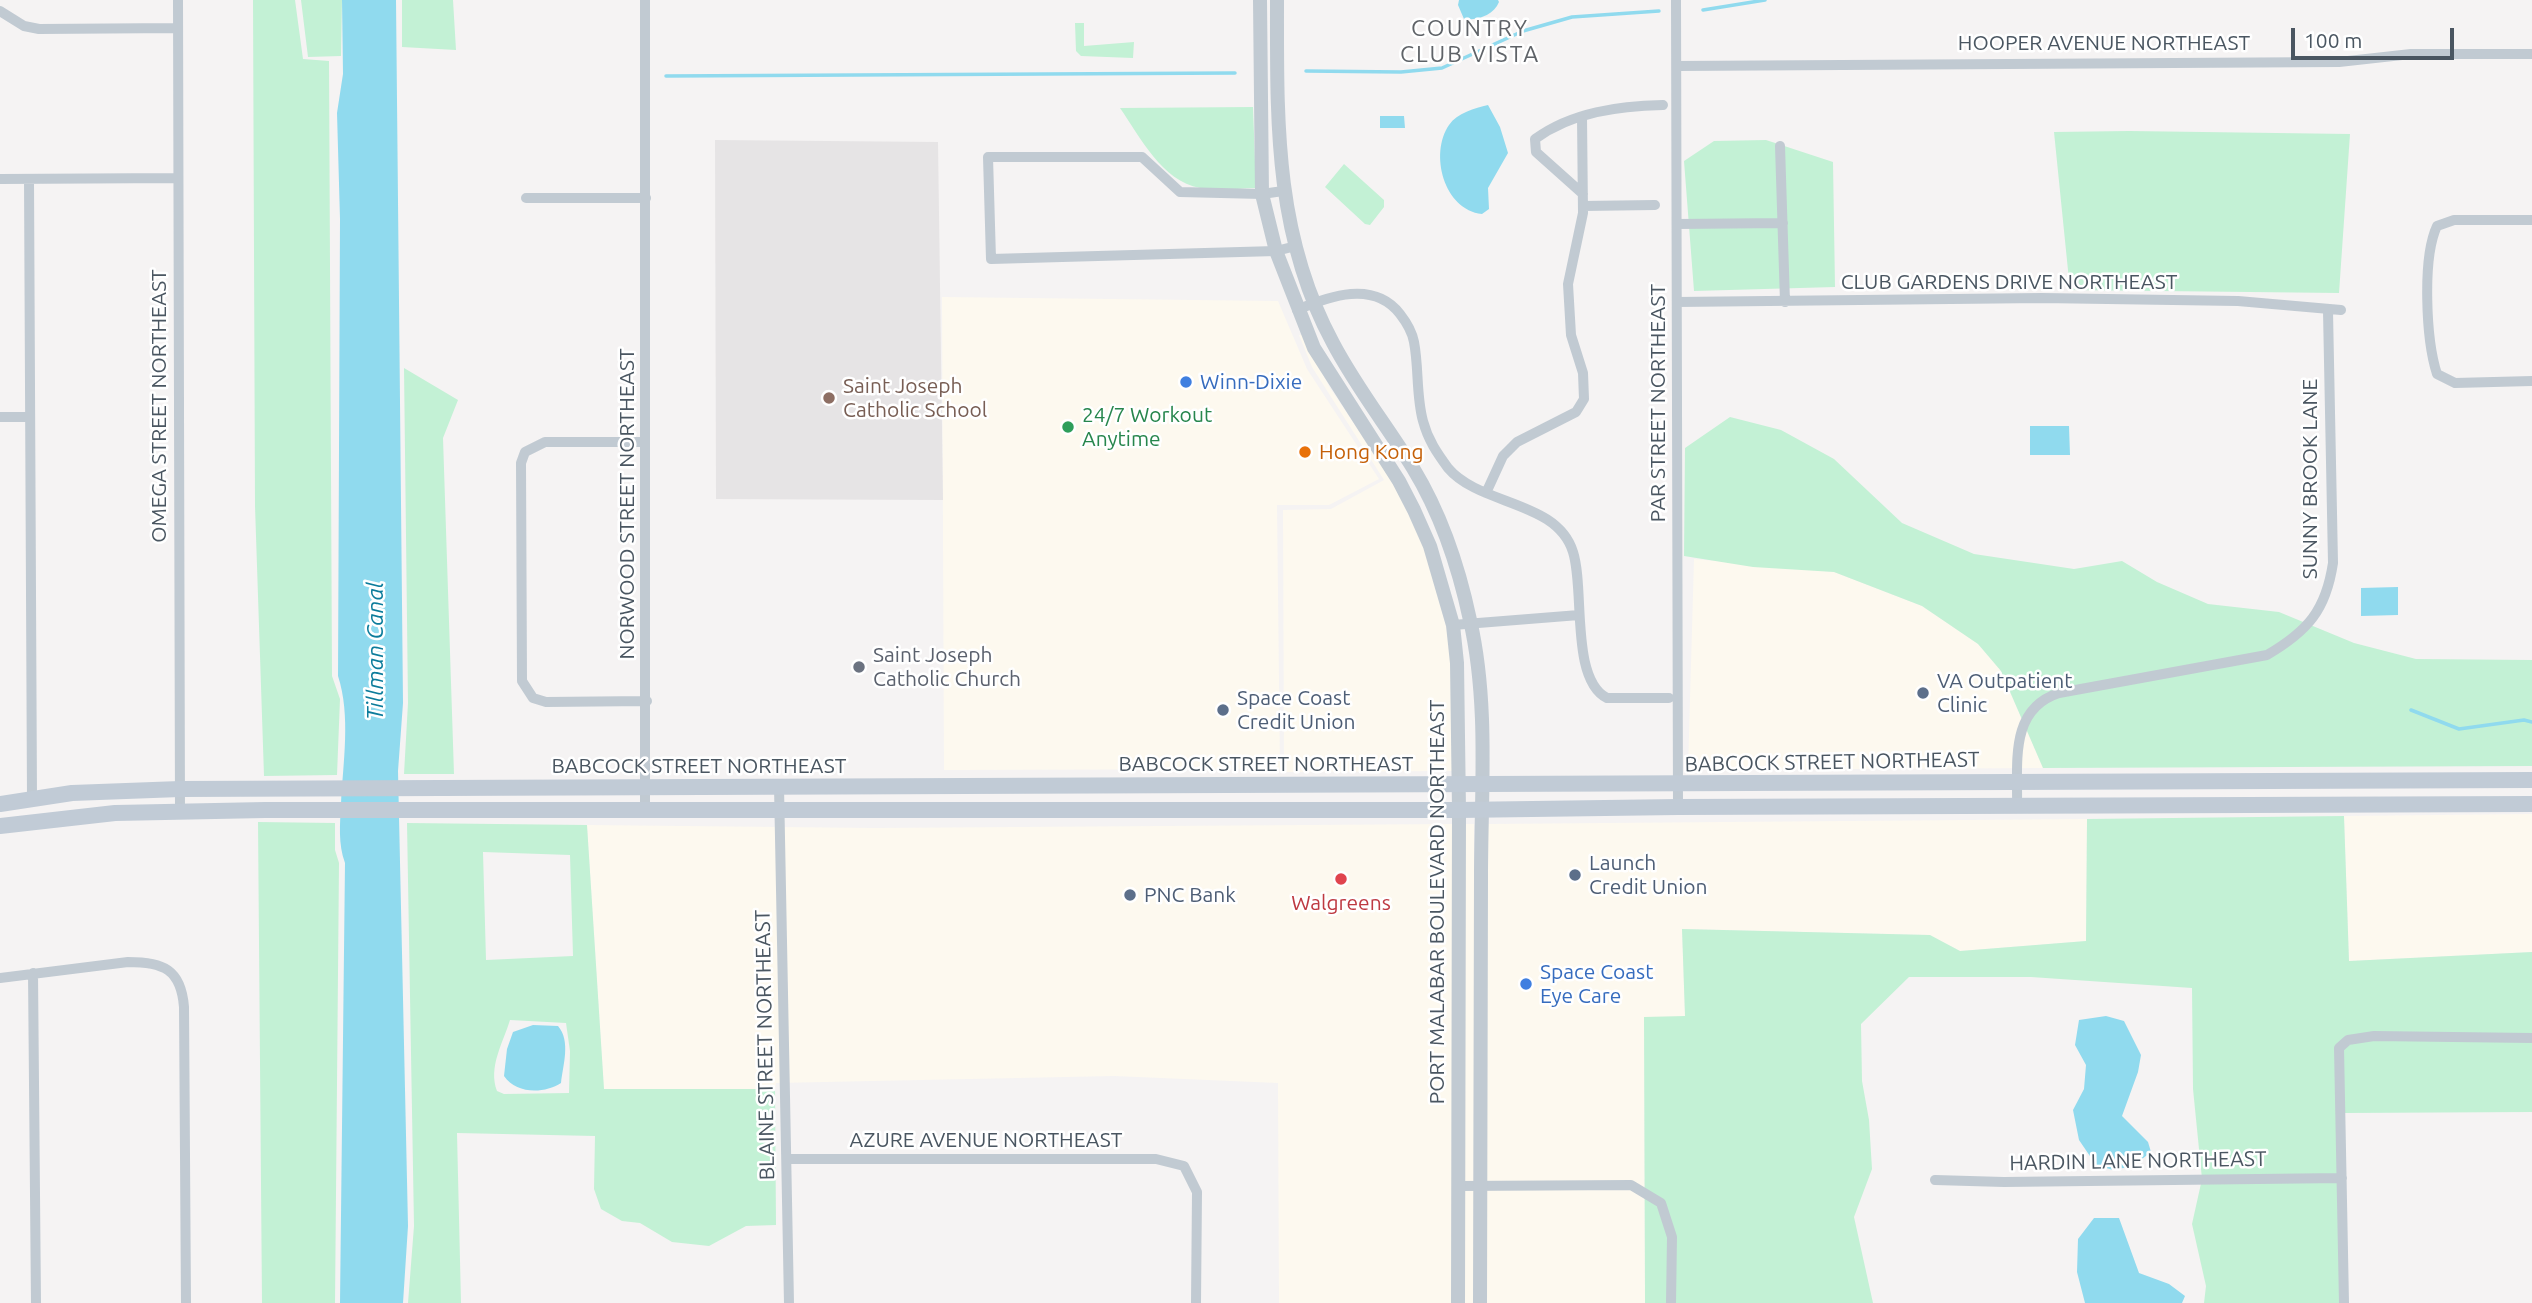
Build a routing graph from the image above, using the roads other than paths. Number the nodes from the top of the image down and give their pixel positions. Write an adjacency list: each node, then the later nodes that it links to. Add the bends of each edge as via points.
1 (178, 0): 7 (street, OMEGA STREET NORTHEAST)
2 (645, 0): 19 (street, NORWOOD STREET NORTHEAST)
3 (1260, 0): 17 (street, PORT MALABAR BOULEVARD NORTHEAST)
4 (1277, 0): 16 (street, PORT MALABAR BOULEVARD NORTHEAST, via 1277,117)
5 (1676, 0): 9 (street, PAR STREET NORTHEAST)
6 (0, 11): 7 (street, via 24,26 40,29)
7 (178, 27): 13 (street, OMEGA STREET NORTHEAST)
8 (2532, 54): 9 (street, HOOPER AVENUE NORTHEAST, via 2411,54 2339,62)
9 (1676, 66): 23 (street, PAR STREET NORTHEAST)
10 (1664, 105): 11 (street, via 1613,107)
11 (1582, 117): 20 (street); 20 (street, via 1543,133 1533,145)
12 (1780, 146): 24 (street)
13 (178, 177): 15 (street); 52 (street, OMEGA STREET NORTHEAST)
14 (0, 179): 15 (street)
15 (29, 179): 35 (street)
16 (1283, 191): 17 (street); 25 (street, PORT MALABAR BOULEVARD NORTHEAST)
17 (1262, 194): 26 (street, PORT MALABAR BOULEVARD NORTHEAST); 26 (street, via 1180,192 1142,157 988,157 990,259)
18 (526, 198): 19 (street)
19 (646, 198): 36 (street, NORWOOD STREET NORTHEAST)
20 (1583, 200): 21 (street); 37 (street, via 1567,284 1571,335 1585,388 1583,405 1517,442 1503,456)
21 (1655, 205)
22 (2532, 219): 33 (street, via 2454,220 2437,226 2429,243 2429,350 2437,374 2455,383)
23 (1677, 223): 24 (street); 27 (street, PAR STREET NORTHEAST)
24 (1783, 223): 28 (street)
25 (1296, 246): 26 (street); 29 (street, PORT MALABAR BOULEVARD NORTHEAST)
26 (1276, 251): 30 (street, PORT MALABAR BOULEVARD NORTHEAST)
27 (1677, 302): 28 (street, CLUB GARDENS DRIVE NORTHEAST); 46 (street, PAR STREET NORTHEAST)
28 (1785, 302): 31 (street, CLUB GARDENS DRIVE NORTHEAST, via 2056,298 2238,301)
29 (1314, 303): 30 (street); 37 (street, via 1353,293 1372,295 1397,310 1414,340 1421,412 1430,442 1451,471); 39 (street, PORT MALABAR BOULEVARD NORTHEAST, via 1353,379 1421,484 1447,540)
30 (1297, 310): 40 (street, PORT MALABAR BOULEVARD NORTHEAST, via 1335,385 1399,481 1430,546)
31 (2328, 310): 32 (street, CLUB GARDENS DRIVE NORTHEAST); 45 (street, SUNNY BROOK LANE, via 2333,563 2329,590 2318,612 2294,639 2267,654 2048,696 2029,711 2019,734)
32 (2341, 310)
33 (2532, 381)
34 (0, 417): 35 (street)
35 (29, 417): 53 (street)
36 (645, 442): 42 (street, NORWOOD STREET NORTHEAST); 42 (street, via 545,442 525,452 521,463 522,668 526,690 546,702)
37 (1486, 493): 38 (street, via 1549,520 1568,540 1577,574)
38 (1579, 615): 39 (street); 41 (street, via 1589,677 1598,693 1607,698)
39 (1471, 622): 40 (street); 48 (street, PORT MALABAR BOULEVARD NORTHEAST, via 1481,695)
40 (1452, 625): 47 (street, PORT MALABAR BOULEVARD NORTHEAST)
41 (1669, 698)
42 (647, 701): 51 (street, NORWOOD STREET NORTHEAST)
43 (2278, 780): 44 (main road, BABCOCK STREET NORTHEAST); 45 (main road, BABCOCK STREET NORTHEAST); 56 (main road)
44 (2532, 780)
45 (2018, 781): 46 (main road, BABCOCK STREET NORTHEAST); 57 (street, SUNNY BROOK LANE)
46 (1678, 784): 48 (main road, BABCOCK STREET NORTHEAST); 58 (street, PAR STREET NORTHEAST)
47 (1459, 785): 48 (main road, BABCOCK STREET NORTHEAST); 49 (main road, BABCOCK STREET NORTHEAST); 62 (street, PORT MALABAR BOULEVARD NORTHEAST)
48 (1481, 785): 63 (street, PORT MALABAR BOULEVARD NORTHEAST)
49 (779, 786): 51 (main road, BABCOCK STREET NORTHEAST); 59 (street, BLAINE STREET NORTHEAST)
50 (484, 787): 51 (main road, BABCOCK STREET NORTHEAST); 52 (main road, BABCOCK STREET NORTHEAST); 60 (main road)
51 (645, 787): 61 (street, NORWOOD STREET NORTHEAST)
52 (180, 789): 53 (main road, BABCOCK STREET NORTHEAST); 64 (street, OMEGA STREET NORTHEAST)
53 (32, 799): 54 (main road, BABCOCK STREET NORTHEAST)
54 (0, 804)
55 (2532, 804): 56 (main road, BABCOCK STREET NORTHEAST)
56 (2278, 805): 57 (main road, BABCOCK STREET NORTHEAST)
57 (2017, 806): 58 (main road, BABCOCK STREET NORTHEAST)
58 (1678, 807): 63 (main road, BABCOCK STREET NORTHEAST)
59 (780, 809): 61 (main road, BABCOCK STREET NORTHEAST); 62 (main road, BABCOCK STREET NORTHEAST); 69 (street, BLAINE STREET NORTHEAST)
60 (484, 810): 61 (main road, BABCOCK STREET NORTHEAST); 64 (main road, BABCOCK STREET NORTHEAST)
61 (645, 810)
62 (1459, 810): 63 (main road, BABCOCK STREET NORTHEAST); 72 (street, PORT MALABAR BOULEVARD NORTHEAST)
63 (1481, 810): 73 (street, PORT MALABAR BOULEVARD NORTHEAST)
64 (180, 811): 65 (main road, BABCOCK STREET NORTHEAST)
65 (0, 826)
66 (33, 973): 67 (street); 74 (street); 75 (street, via 148,962 165,967 183,991)
67 (0, 978)
68 (2532, 1038): 70 (street, via 2374,1036 2348,1040 2339,1048)
69 (787, 1159): 76 (street, BLAINE STREET NORTHEAST); 77 (street, AZURE AVENUE NORTHEAST, via 1156,1159 1184,1166 1196,1192)
70 (2342, 1178): 71 (street, HARDIN LANE NORTHEAST); 81 (street)
71 (1935, 1180)
72 (1458, 1186): 73 (street); 78 (street, PORT MALABAR BOULEVARD NORTHEAST)
73 (1480, 1186): 79 (street, PORT MALABAR BOULEVARD NORTHEAST); 80 (street, via 1631,1185 1661,1202 1672,1237)
74 (36, 1303)
75 (186, 1303)
76 (789, 1303)
77 (1196, 1303)
78 (1458, 1303)
79 (1480, 1303)
80 (1671, 1303)
81 (2344, 1303)

